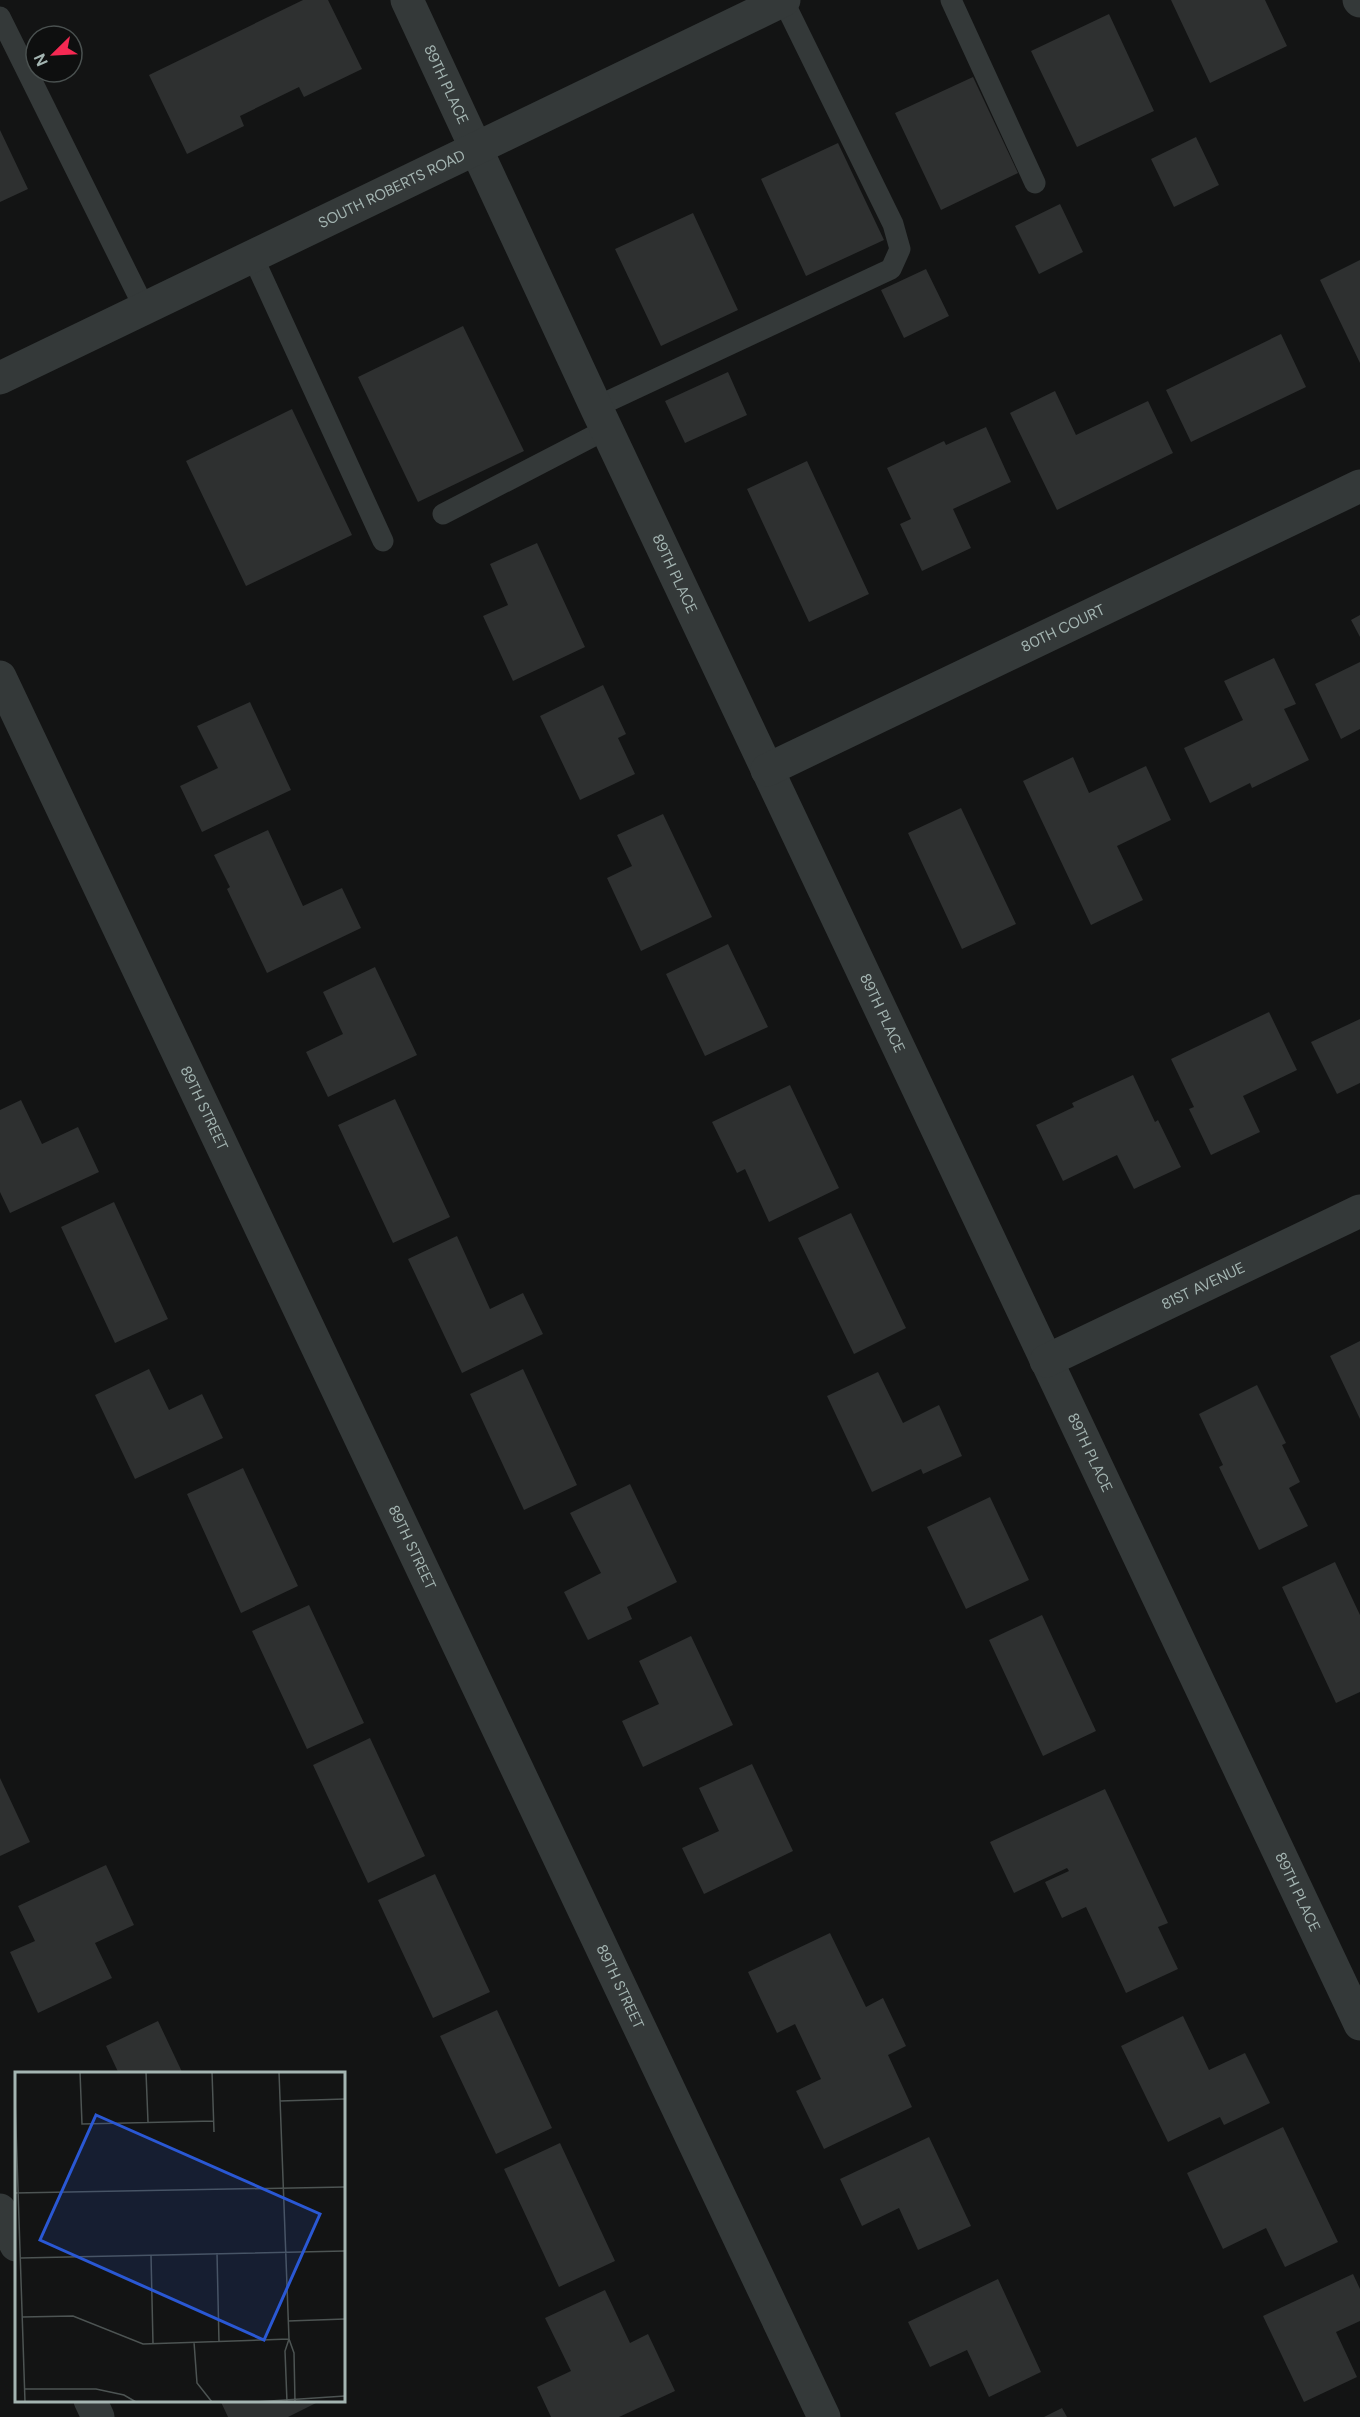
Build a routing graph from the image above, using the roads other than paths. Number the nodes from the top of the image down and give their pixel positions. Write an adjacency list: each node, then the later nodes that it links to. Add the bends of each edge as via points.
1 (408, 0): 6 (street, 89TH PLACE)
2 (784, 0): 4 (street, SOUTH ROBERTS ROAD); 11 (lane, via 893,224 900,249 891,269)
3 (951, 0): 7 (lane)
4 (742, 9): 6 (street, SOUTH ROBERTS ROAD)
5 (0, 17): 9 (lane)
6 (477, 147): 8 (street, SOUTH ROBERTS ROAD); 11 (street, 89TH PLACE)
7 (1035, 183)
8 (252, 255): 9 (street, SOUTH ROBERTS ROAD); 14 (lane)
9 (144, 307): 10 (street, SOUTH ROBERTS ROAD)
10 (0, 378)
11 (601, 418): 13 (lane); 16 (street, 89TH PLACE)
12 (1360, 486): 16 (street, 80TH COURT)
13 (443, 514)
14 (382, 541)
15 (0, 677): 24 (street, 89TH STREET)
16 (767, 770): 18 (street, 89TH PLACE)
17 (1360, 1211): 18 (street, 81ST AVENUE)
18 (1046, 1361): 19 (street, 89TH PLACE)
19 (1360, 2024)
20 (0, 2210): 21 (street)
21 (15, 2243)
22 (91, 2402): 23 (street)
23 (98, 2417)
24 (824, 2417)

